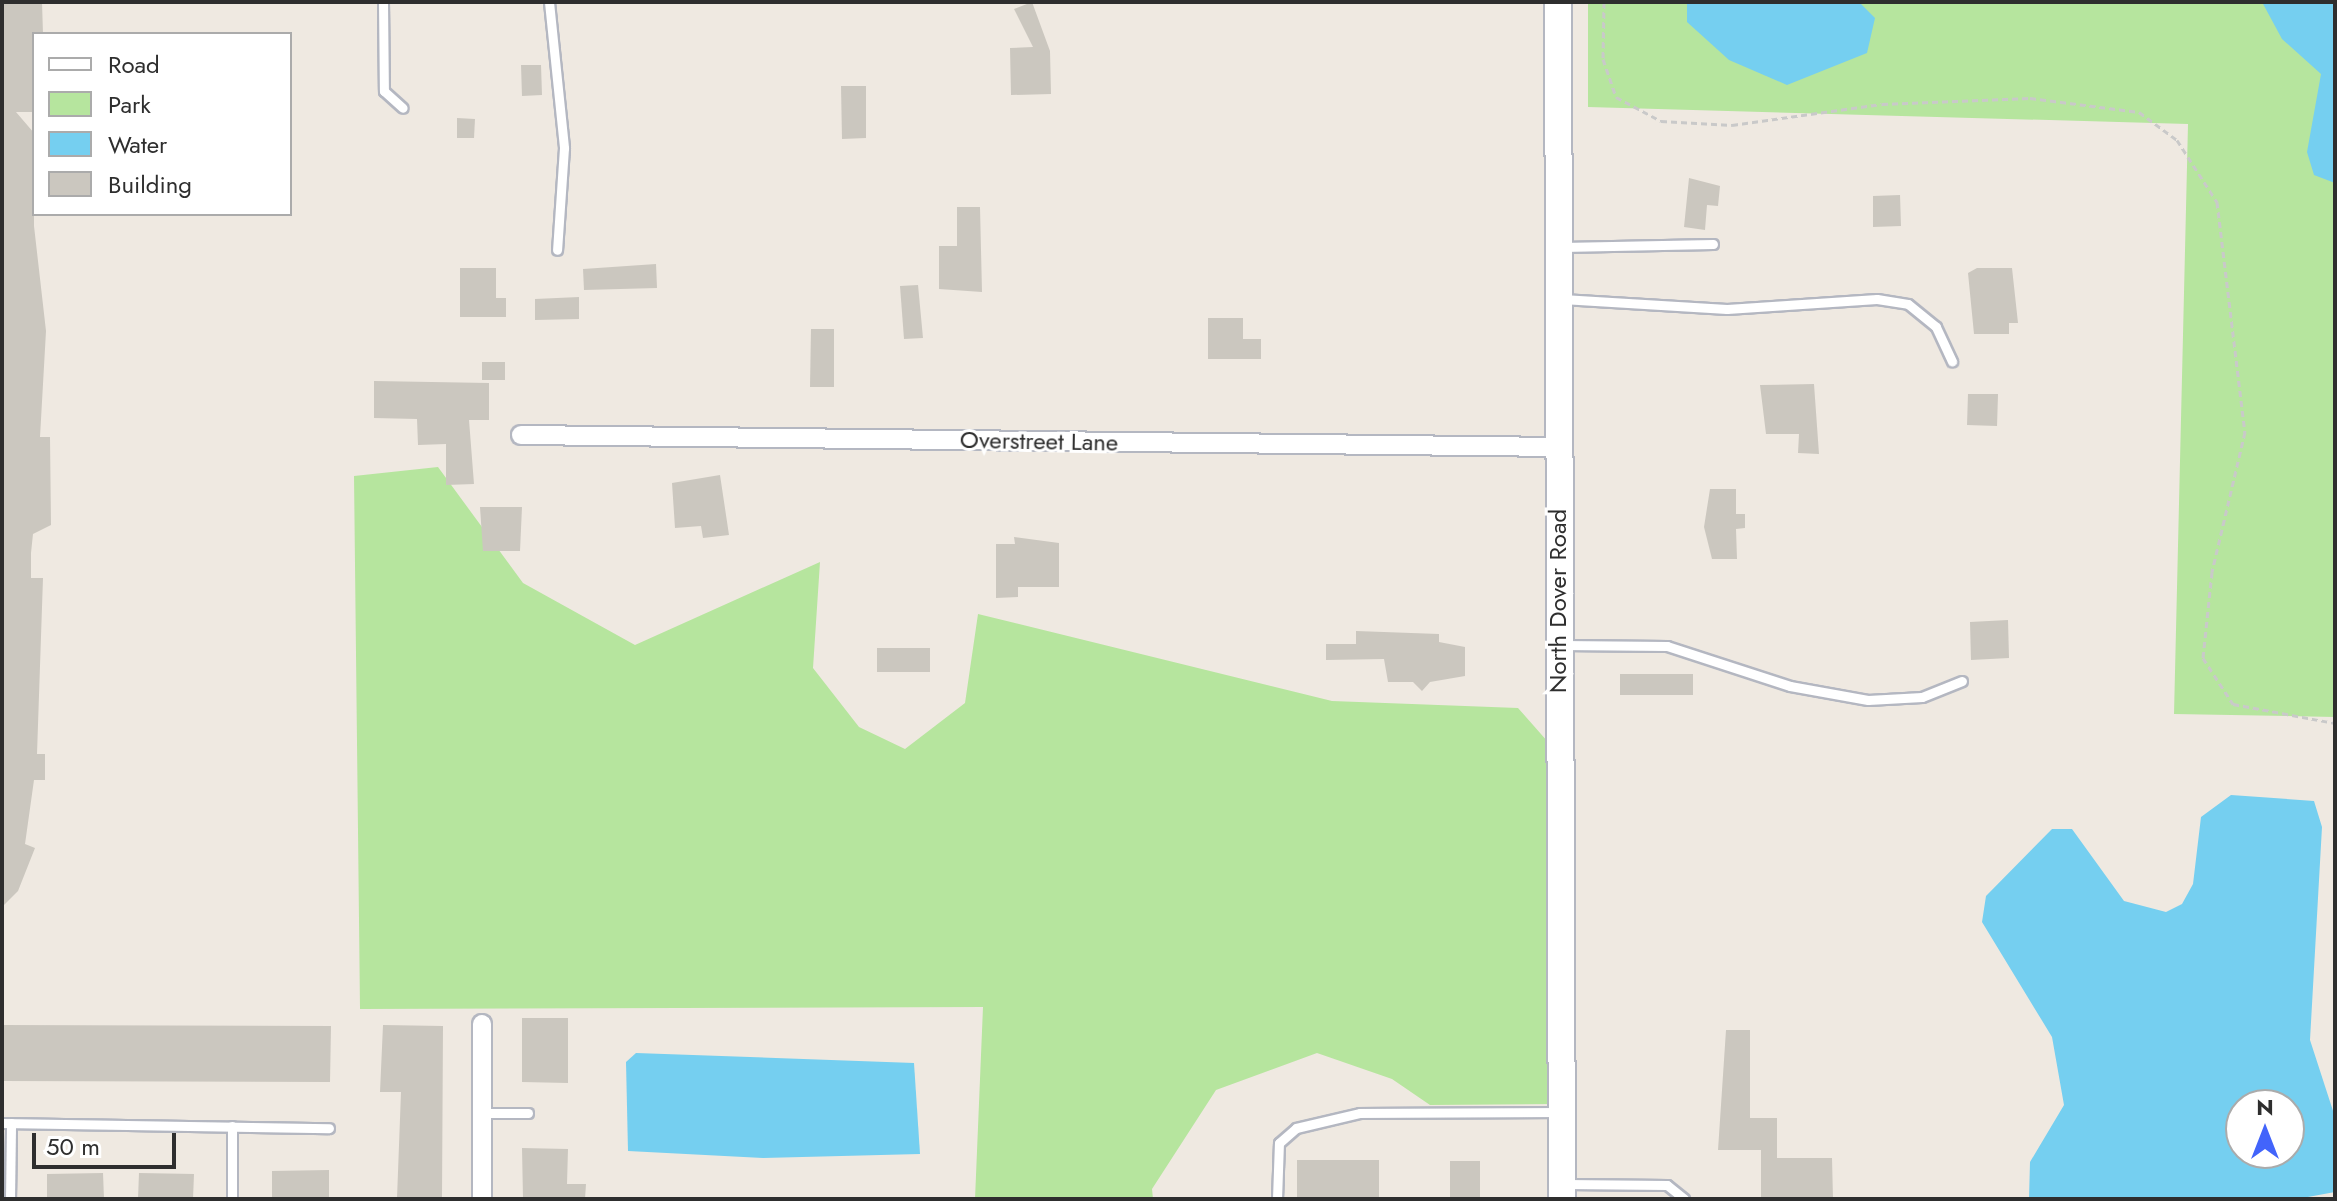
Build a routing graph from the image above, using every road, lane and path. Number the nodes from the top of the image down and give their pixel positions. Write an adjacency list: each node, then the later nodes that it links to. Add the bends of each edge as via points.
1 (383, 2): 5 (lane, via 384,91)
2 (549, 2): 8 (lane, via 564,148)
3 (1558, 2): 7 (street, North Dover Road)
4 (1604, 2): 15 (path, via 1603,59 1616,97 1661,121 1732,125 1882,104 2030,98 2139,112 2177,140 2217,202 2245,432 2212,572 2203,658 2233,704)
5 (403, 108)
6 (1713, 244): 7 (lane)
7 (1558, 247): 9 (street, North Dover Road)
8 (557, 250)
9 (1558, 299): 10 (lane, via 1727,309 1877,299 1924,311); 12 (street, North Dover Road)
10 (1952, 361)
11 (521, 435): 12 (street, Overstreet Lane)
12 (1558, 447): 13 (street, North Dover Road)
13 (1557, 645): 14 (lane, via 1667,646 1790,686 1868,700 1922,697); 17 (street, North Dover Road)
14 (1962, 681)
15 (2335, 723)
16 (482, 1024): 18 (street)
17 (1560, 1112): 23 (street, North Dover Road); 27 (lane, via 1360,1113 1296,1128 1279,1143)
18 (482, 1113): 19 (lane); 26 (street)
19 (528, 1113)
20 (6, 1123): 21 (lane); 24 (lane)
21 (232, 1126): 22 (lane); 25 (lane)
22 (329, 1128)
23 (1562, 1191): 28 (lane, via 1667,1185)
24 (10, 1199)
25 (232, 1199)
26 (482, 1199)
27 (1277, 1199)
28 (1684, 1199)

